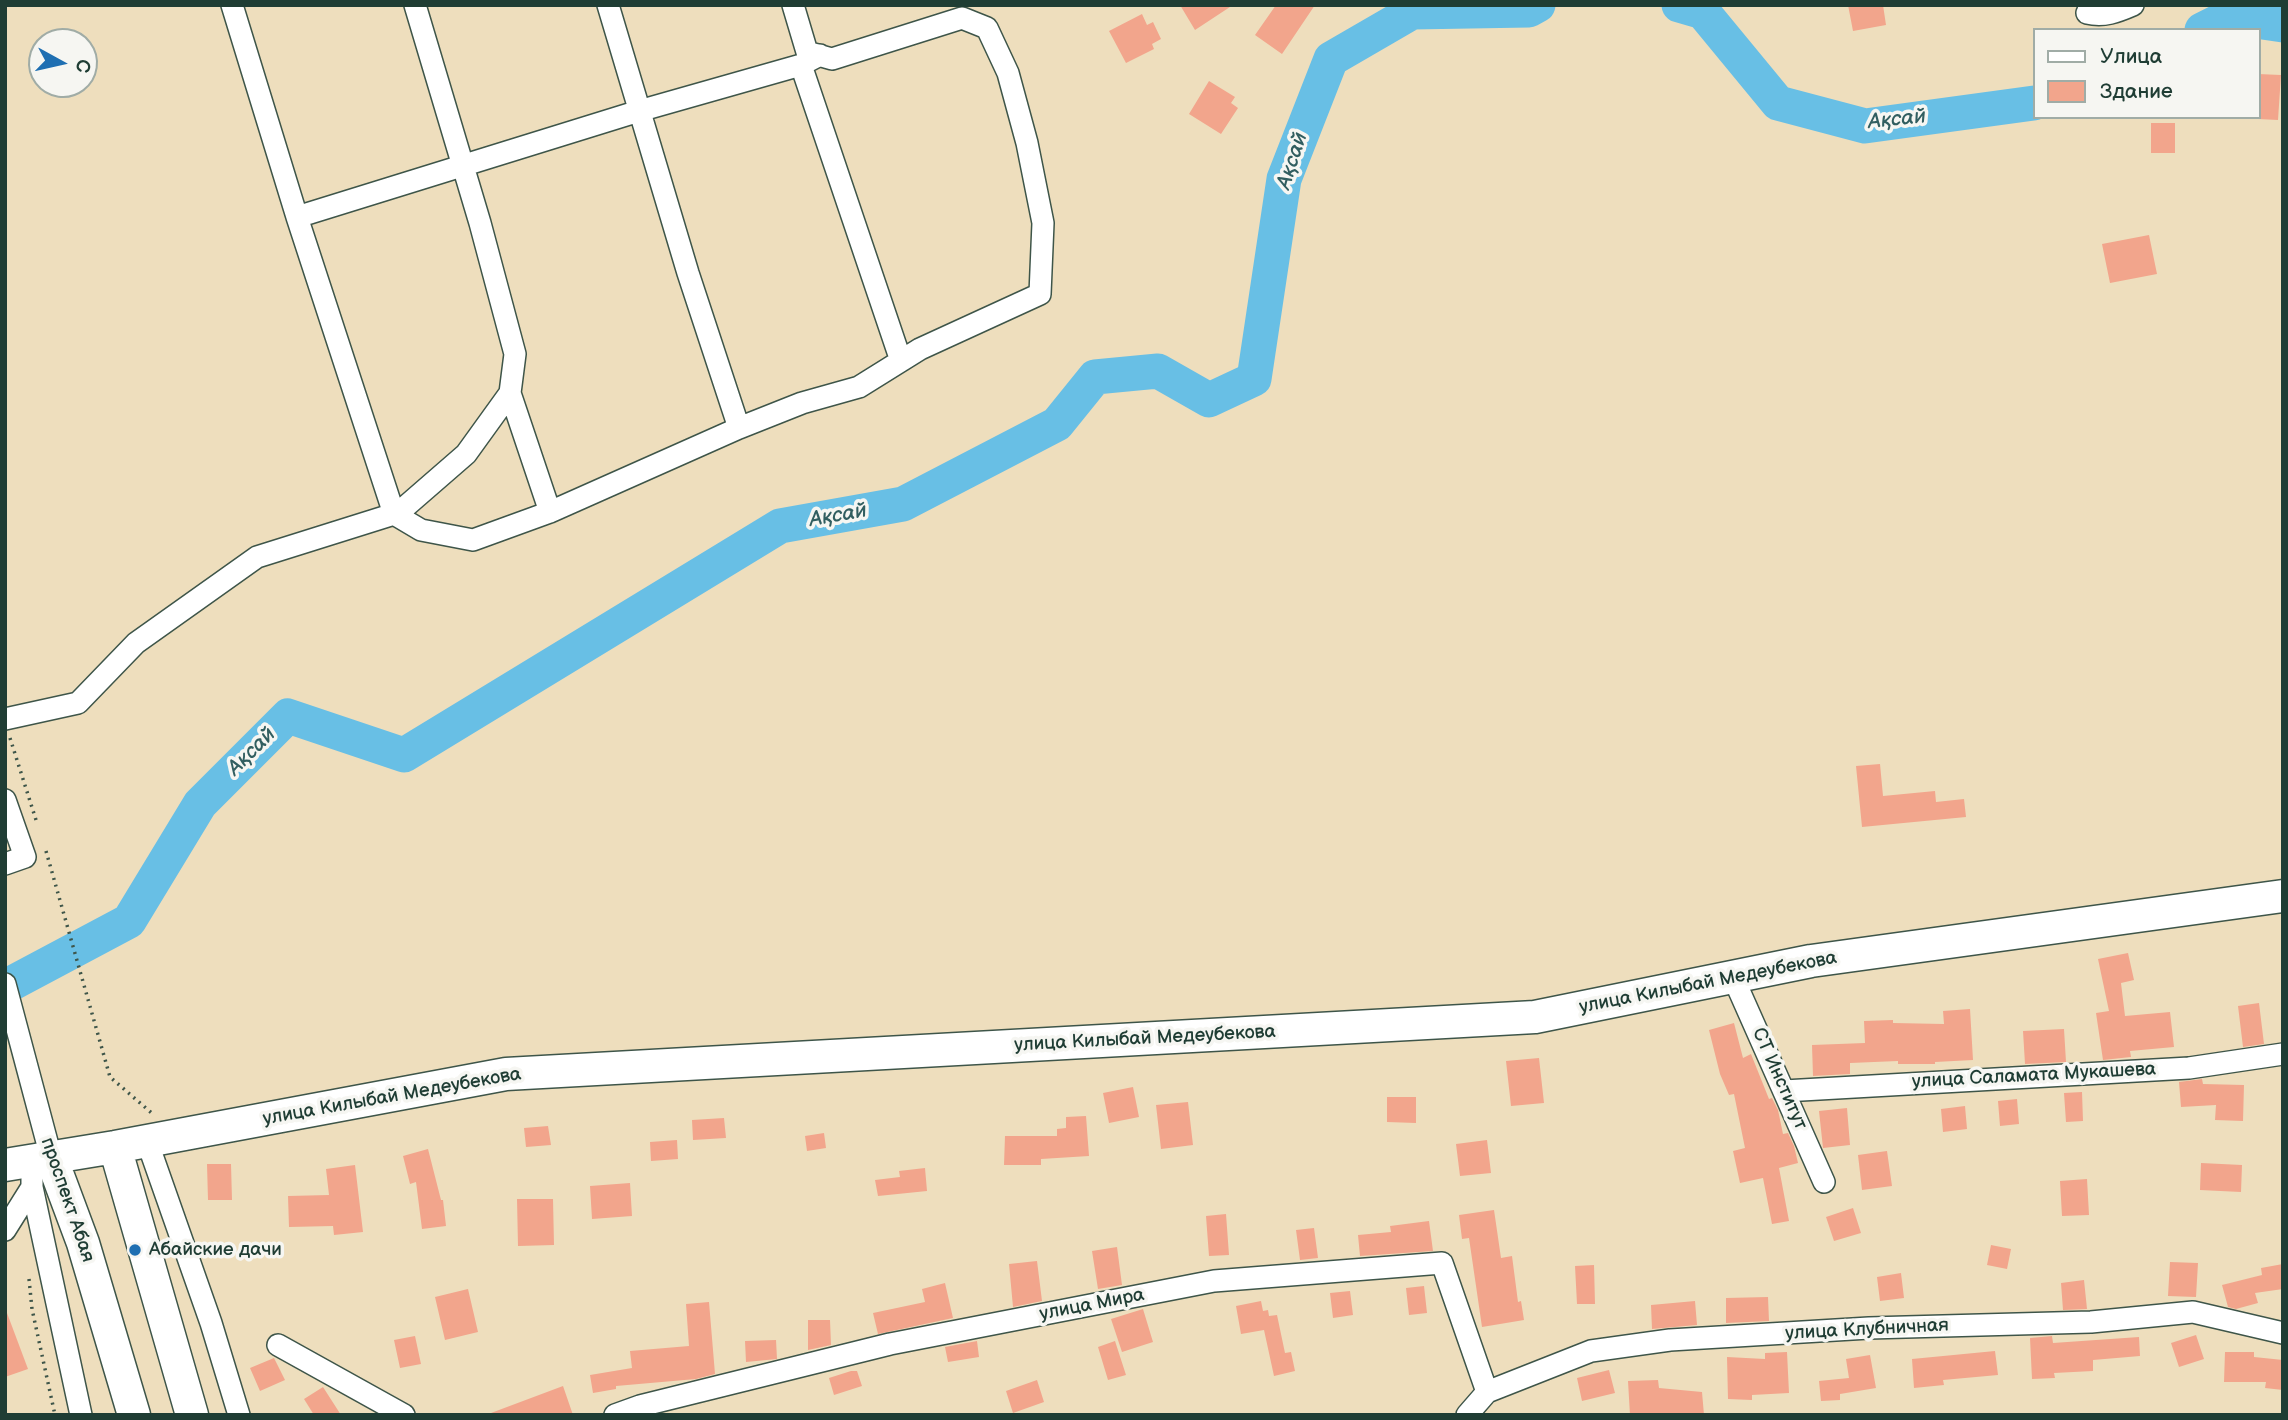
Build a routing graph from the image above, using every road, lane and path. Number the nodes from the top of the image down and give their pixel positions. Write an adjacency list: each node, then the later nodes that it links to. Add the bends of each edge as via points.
1 (232, 5): 10 (street)
2 (415, 5): 9 (street)
3 (608, 5): 8 (street)
4 (793, 5): 7 (street)
5 (2133, 5): 6 (street, via 2099,16)
6 (2087, 13)
7 (810, 60): 8 (street); 11 (street); 11 (street, via 832,59 962,18 987,28 1008,73 1043,223 1040,294)
8 (639, 111): 9 (street); 13 (street)
9 (462, 166): 10 (street); 12 (street, via 514,354)
10 (297, 217): 15 (street)
11 (901, 361): 13 (street, via 859,387)
12 (510, 393): 14 (street); 15 (street, via 466,454)
13 (739, 428): 14 (street)
14 (550, 512): 15 (street, via 473,540 421,530)
15 (394, 513): 16 (street, via 257,557 136,643 78,704)
16 (7, 727): 18 (path)
17 (5, 800): 20 (street)
18 (31, 807)
19 (46, 851): 26 (path, via 110,1077)
20 (15, 861)
21 (2283, 896): 22 (main road, улица Килыбай Медеубекова, via 1811,961)
22 (1733, 977): 25 (street, СТ Институт); 26 (main road, улица Килыбай Медеубекова, via 1535,1017 506,1074)
23 (5, 985): 28 (street, проспект Абая, via 34,1096)
24 (2283, 1054): 25 (street, улица Саламата Мукашева, via 2189,1068)
25 (1784, 1091): 29 (street, СТ Институт)
26 (162, 1138): 27 (main road, улица Килыбай Медеубекова); 39 (street)
27 (115, 1147): 28 (main road, улица Килыбай Медеубекова); 38 (main road)
28 (30, 1167): 30 (street); 36 (street); 37 (main road, проспект Абая, via 83,1243)
29 (1824, 1182)
30 (5, 1230)
31 (28, 1270): 35 (path)
32 (2283, 1333): 34 (street, улица Клубничная, via 2193,1312 2091,1322 1670,1340 1591,1351)
33 (278, 1345): 40 (street)
34 (1487, 1392): 41 (street, улица Мира, via 1442,1263 1214,1281 890,1344); 42 (street, улица Клубничная)
35 (55, 1415)
36 (81, 1415)
37 (134, 1415)
38 (192, 1415)
39 (239, 1415)
40 (404, 1415)
41 (615, 1415)
42 (1467, 1415)

